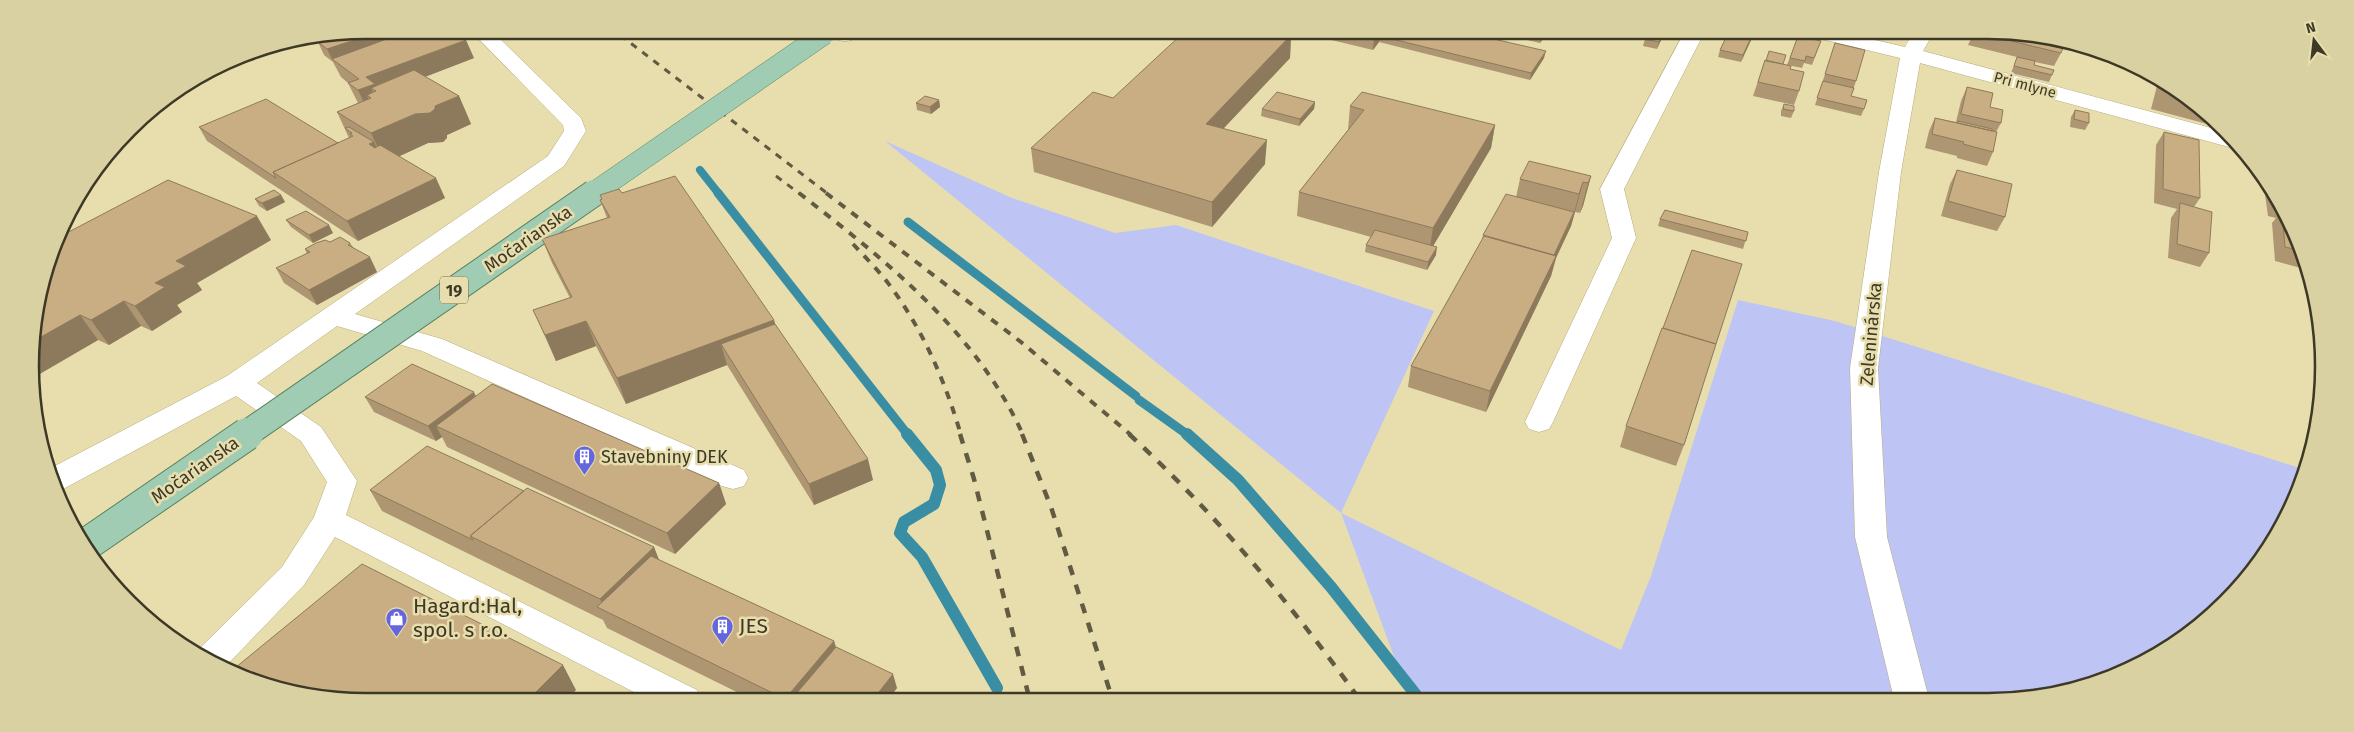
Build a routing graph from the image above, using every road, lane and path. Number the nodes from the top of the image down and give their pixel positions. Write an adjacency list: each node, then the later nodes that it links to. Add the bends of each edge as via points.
1 (489, 39): 8 (street, via 573,123 575,131 556,161)
2 (831, 39): 14 (main road, Močarianska / 19, bridge)
3 (1691, 39): 10 (street, via 1612,189 1624,238)
4 (1846, 39): 6 (street, Pri mlyne)
5 (1919, 39): 6 (street, Zeleninárska)
6 (1911, 54): 7 (street, Pri mlyne); 17 (street, Zeleninárska, via 1890,172 1864,368 1871,537)
7 (2222, 138)
8 (333, 316): 9 (street); 12 (street, via 432,346)
9 (237, 383): 11 (street); 13 (street, via 311,434 342,481)
10 (1539, 422)
11 (59, 478)
12 (733, 478)
13 (329, 520): 15 (street, via 293,576); 16 (street)
14 (90, 542)
15 (213, 656)
16 (667, 693)
17 (1910, 693)

